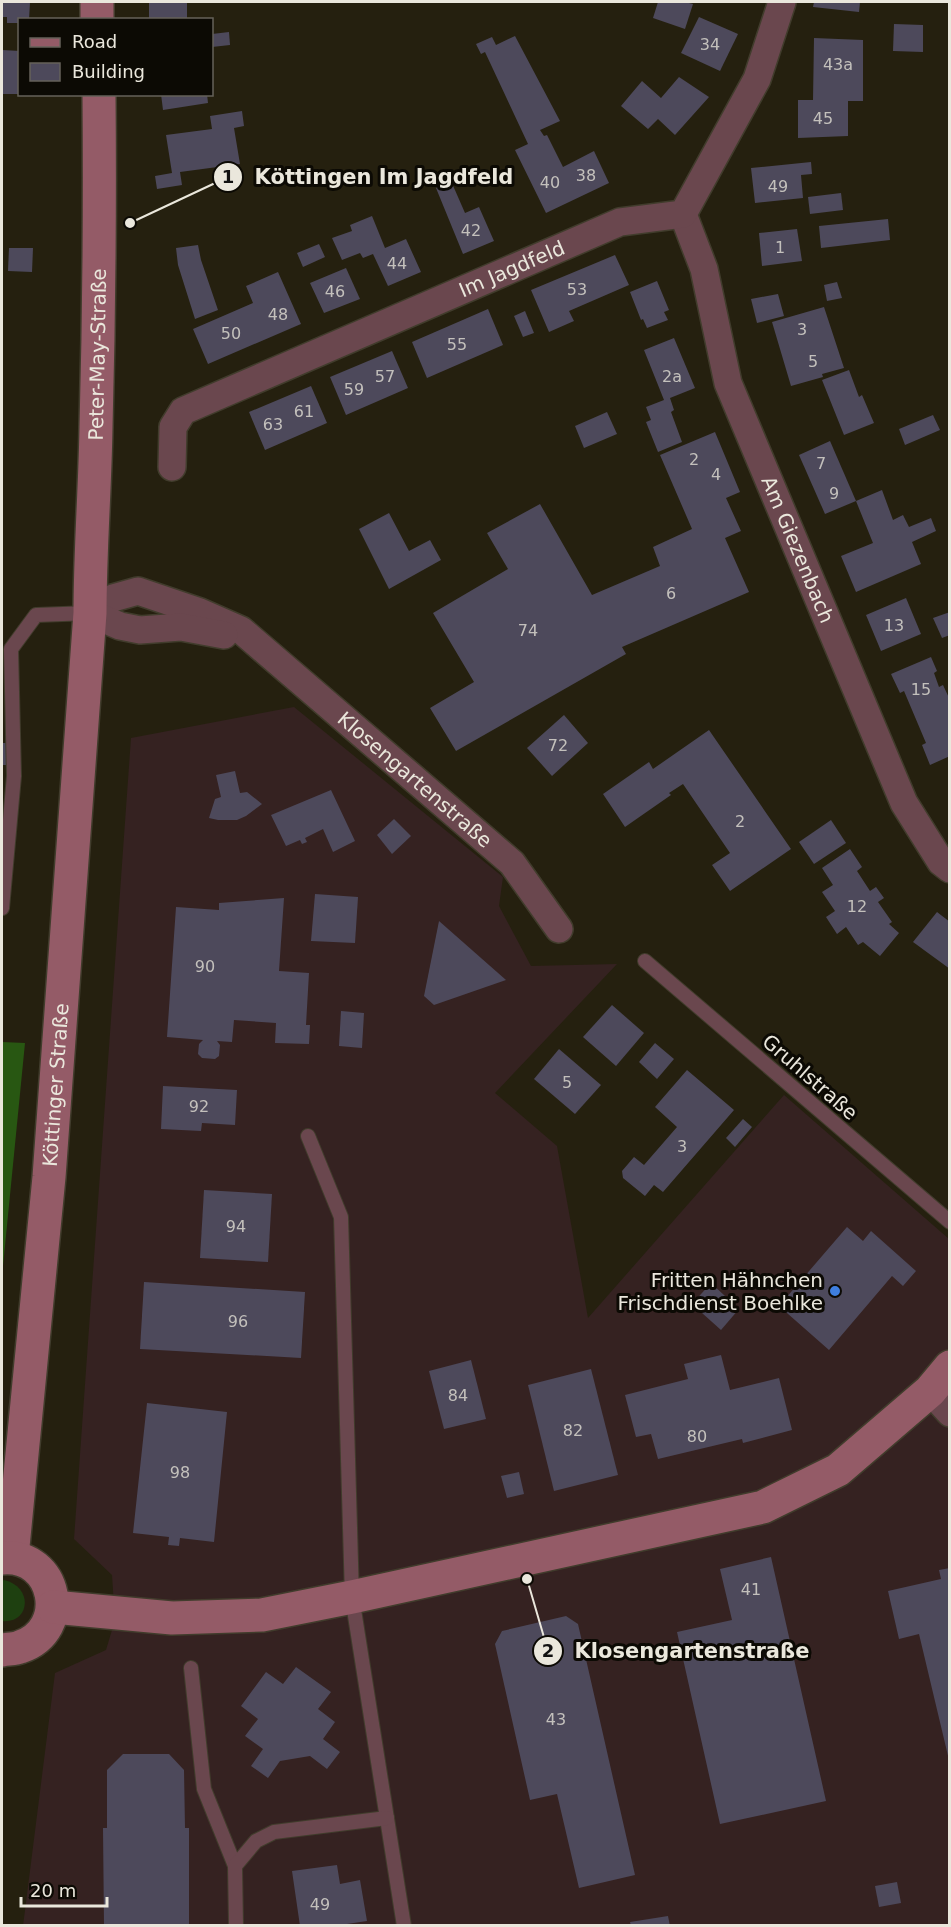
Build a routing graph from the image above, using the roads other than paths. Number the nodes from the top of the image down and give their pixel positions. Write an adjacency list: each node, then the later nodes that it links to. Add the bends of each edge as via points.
1 (97, 2): 3 (main road)
2 (782, 2): 5 (street, via 757,79)
3 (97, 18)
4 (99, 96): 7 (main road, Peter-May-Straße, via 97,393)
5 (683, 214): 6 (street, Im Jagdfeld, via 620,222 183,411 173,427); 9 (street, Am Giezenbach, via 704,269 728,383 904,804 941,862)
6 (172, 467)
7 (90, 613): 8 (street, Klosengartenstraße, via 140,630 181,627); 8 (street, Klosengartenstraße, via 113,598 138,591 241,630); 10 (lane, via 36,615 11,649 14,776); 16 (main road, Köttinger Straße, via 49,1177)
8 (256, 645): 11 (street, Klosengartenstraße, via 512,863)
9 (950, 869)
10 (2, 908)
11 (559, 929)
12 (645, 961): 14 (lane, Gruhlstraße)
13 (308, 1136): 17 (lane, via 341,1217)
14 (950, 1222)
15 (943, 1390): 17 (main road, via 838,1470 763,1507)
16 (7, 1557): 18 (main road, via 29,1562 43,1574 51,1590)
17 (352, 1597): 18 (main road, via 262,1615 172,1618); 21 (lane)
18 (53, 1607): 19 (main road, via 48,1625 36,1639 20,1648)
19 (2, 1650)
20 (191, 1668): 22 (lane, via 204,1790)
21 (387, 1818): 22 (lane, via 274,1832 256,1841); 24 (lane)
22 (235, 1866): 23 (lane)
23 (236, 1926)
24 (404, 1926)

